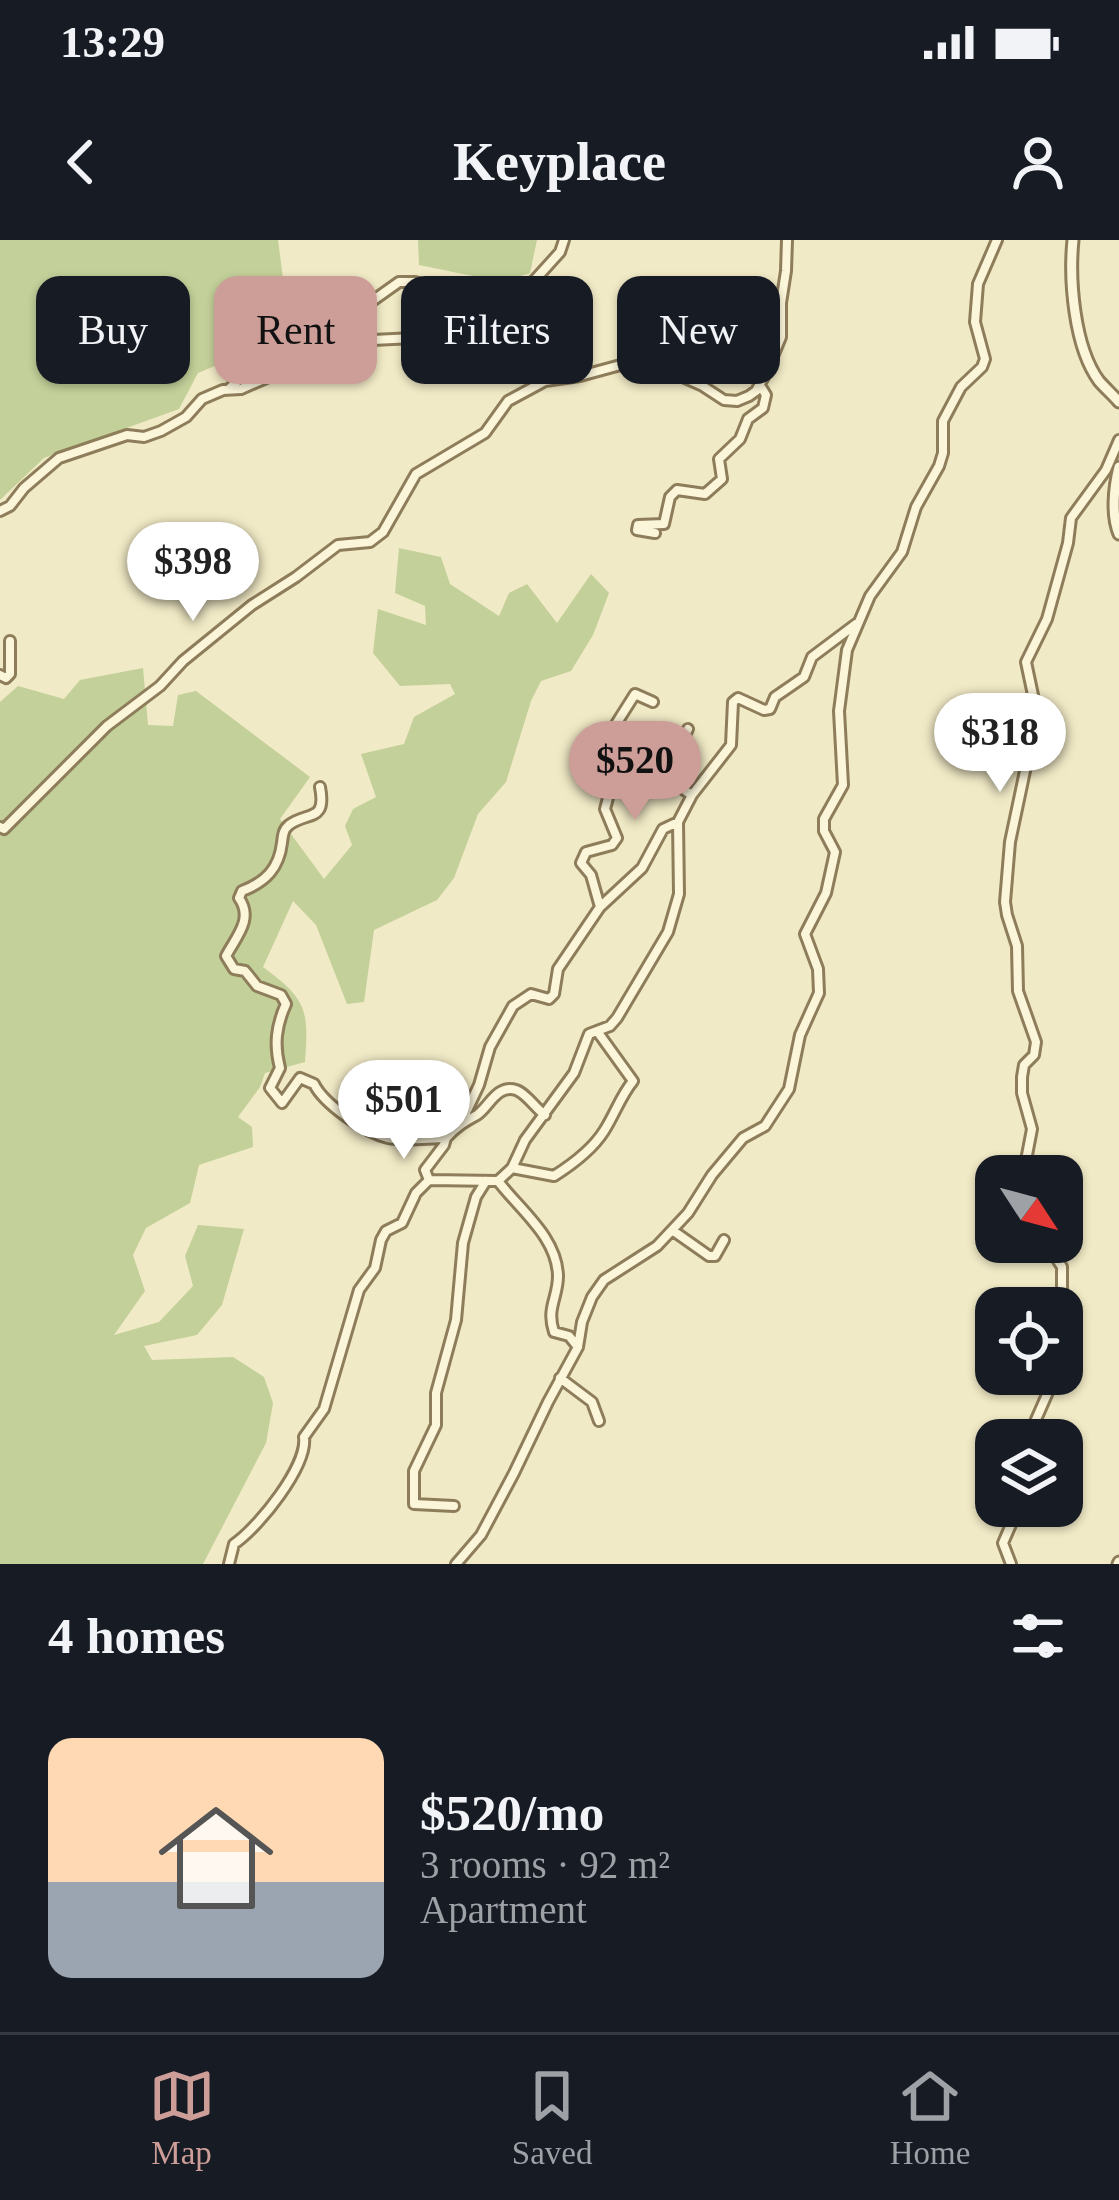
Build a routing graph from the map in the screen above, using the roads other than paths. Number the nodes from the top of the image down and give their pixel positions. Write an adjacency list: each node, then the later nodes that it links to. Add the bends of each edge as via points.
1 (565, 240): 8 (street, via 517,292 399,282 368,304 325,318)
2 (787, 240): 9 (street, via 782,337)
3 (997, 240): 16 (street, via 978,284 974,322 985,359 944,421 939,466 902,552)
4 (1073, 240): 10 (street, via 1070,279 1086,352)
5 (401, 339): 8 (street, via 374,340)
6 (593, 372): 9 (street, via 650,357 724,400)
7 (539, 384): 26 (street, via 508,401 485,433 416,474 383,532 338,545 252,605)
8 (229, 389): 13 (street, via 160,431 58,458)
9 (756, 391): 14 (street, via 766,395 763,408 719,458 722,479 705,494 677,490 664,524 638,525)
10 (1119, 402)
11 (1119, 440): 32 (street, via 1071,518 1047,619 1026,662 1037,714 1010,842 1006,915 1036,1042 1022,1077 1032,1129)
12 (1119, 466): 15 (street)
13 (0, 511)
14 (655, 532)
15 (1119, 534)
16 (857, 623): 24 (street, via 812,656 804,677 770,709 733,702 731,745); 37 (street, via 839,711 844,785 824,819 835,852 805,934 819,993 789,1089)
17 (10, 641): 18 (street, via 10,674)
18 (0, 675)
19 (653, 702): 21 (street, via 634,694)
20 (688, 729): 22 (street)
21 (611, 732): 22 (street); 27 (street, via 617,765 605,809 617,838 586,852 581,863)
22 (673, 761): 24 (street, via 674,778)
23 (320, 787): 31 (street, via 318,810 284,832 268,877 242,891 244,924 226,956 286,1004 276,1036 280,1068 270,1088 282,1103 300,1078 343,1116 389,1138)
24 (692, 795): 25 (street)
25 (678, 822): 27 (street, via 663,829 642,868); 28 (street, via 679,894 668,932 616,1018)
26 (0, 827)
27 (600, 907): 30 (street, via 558,969 554,994 531,994 513,1006)
28 (597, 1030): 29 (street); 33 (street, via 633,1081 602,1134 554,1176)
29 (545, 1115): 30 (street, via 509,1089); 33 (street)
30 (463, 1121): 31 (street)
31 (446, 1138): 34 (street, via 425,1170)
32 (1027, 1155)
33 (512, 1168): 36 (street)
34 (428, 1180): 35 (street); 44 (street, via 402,1223 381,1240 296,1470 234,1544)
35 (486, 1181): 36 (street); 42 (street, via 464,1243 436,1426 414,1471 414,1504)
36 (498, 1181): 39 (street, via 553,1251 558,1282 550,1320)
37 (671, 1230): 38 (street, via 709,1256); 39 (street, via 604,1280 581,1322)
38 (724, 1240)
39 (578, 1347): 40 (street)
40 (560, 1378): 41 (street, via 592,1402); 45 (street, via 481,1535)
41 (599, 1421)
42 (454, 1506)
43 (1010, 1527): 46 (street, via 1003,1543)
44 (229, 1564)
45 (455, 1564)
46 (1011, 1564)

